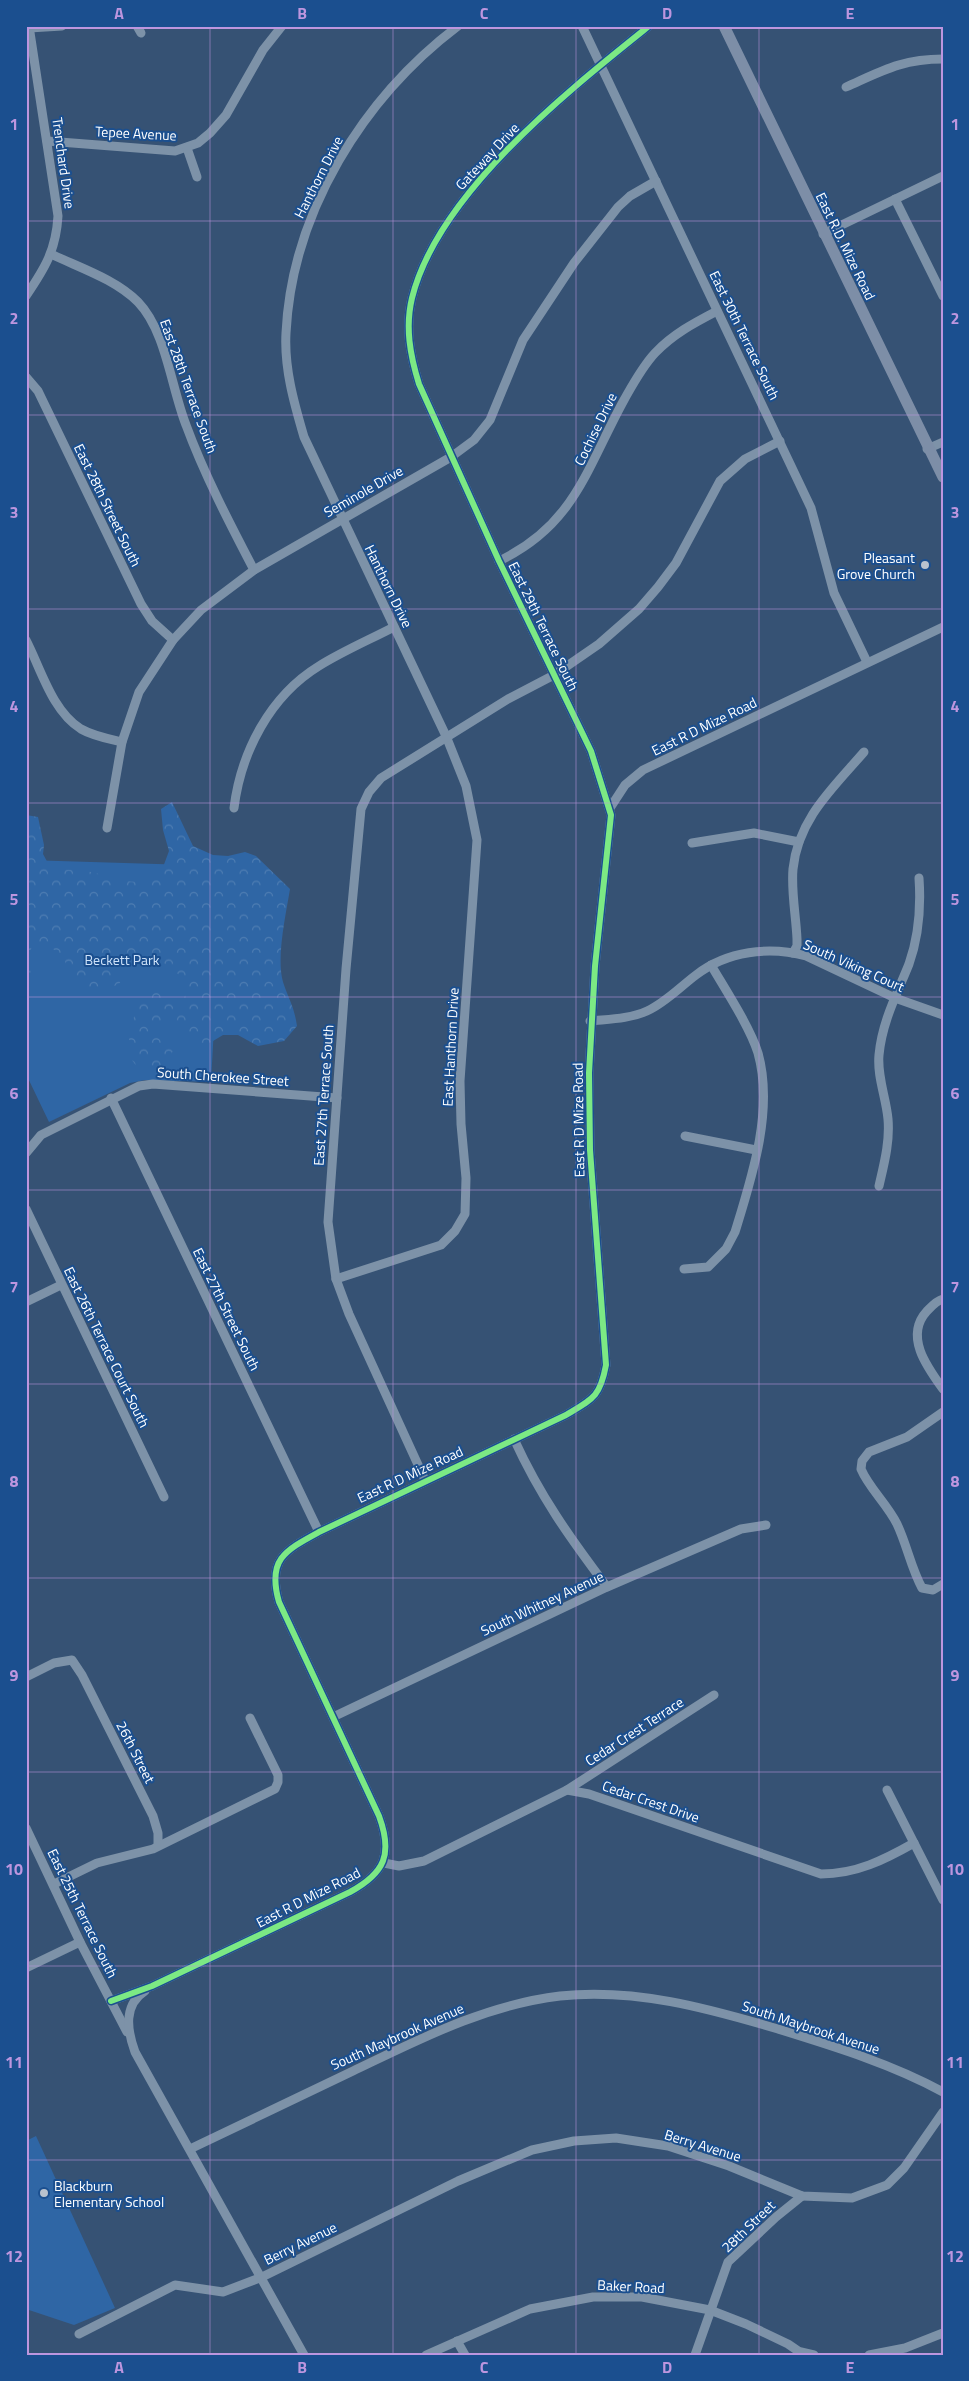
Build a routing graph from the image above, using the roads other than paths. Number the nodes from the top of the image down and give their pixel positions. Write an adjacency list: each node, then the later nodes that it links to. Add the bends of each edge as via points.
1 (62, 26): 7 (street)
2 (282, 26): 12 (street, Tepee Avenue, via 226,115 210,133)
3 (458, 26): 28 (street, Hanthorn Drive, via 409,68 355,135 326,185 297,257 289,301 287,363 304,437)
4 (582, 26): 9 (street, East 30th Terrace South)
5 (649, 26): 9 (street, Gateway Drive)
6 (724, 26): 17 (main road, East R.D. Mize Road)
7 (29, 27): 11 (street, Trenchard Drive)
8 (943, 59): 10 (street, via 917,59 898,64)
9 (601, 65): 15 (street, East 30th Terrace South); 26 (street, Gateway Drive, via 549,108 470,192 440,233 420,275 409,317 411,357 419,384)
10 (846, 87)
11 (47, 141): 12 (street, Tepee Avenue, via 175,150); 18 (street, Trenchard Drive, via 58,216)
12 (186, 148): 14 (street)
13 (943, 176): 16 (street)
14 (197, 178)
15 (656, 181): 21 (street, East 30th Terrace South); 26 (street, Seminole Drive, via 618,207 574,263 523,340 490,420 474,440)
16 (896, 199): 17 (street); 20 (street)
17 (823, 234): 25 (main road, East R.D. Mize Road)
18 (52, 254): 19 (street, Trenchard Drive); 30 (street, East 28th Terrace South, via 107,281 148,314 160,338 186,427)
19 (26, 296)
20 (943, 296)
21 (717, 310): 23 (street, East 30th Terrace South); 29 (street, Cochise Drive, via 683,328 654,354 638,375 586,478 569,504 537,539)
22 (26, 377): 34 (street, East 28th Street South, via 38,391 141,604 152,621)
23 (780, 441): 35 (street, East 30th Terrace South, via 810,508 834,593); 36 (street, East 27th Terrace South, via 745,459 720,481 676,563 639,609 599,644)
24 (943, 442): 25 (street)
25 (928, 449): 27 (main road, East R.D. Mize Road)
26 (451, 457): 28 (street, Seminole Drive); 29 (street, East 29th Terrace South)
27 (943, 477)
28 (342, 518): 30 (street, Seminole Drive); 31 (street, Hanthorn Drive)
29 (499, 561): 36 (street, East 29th Terrace South)
30 (254, 570): 34 (street, Seminole Drive, via 201,610)
31 (394, 627): 37 (street, Hanthorn Drive); 40 (street, via 319,666 282,699 250,746 237,780)
32 (943, 627): 35 (street, East R D Mize Road)
33 (26, 640): 38 (street, via 60,710 81,729)
34 (172, 640): 38 (street, Seminole Drive, via 139,692)
35 (867, 662): 41 (street, East R D Mize Road, via 643,770 625,785)
36 (554, 675): 37 (street, East 27th Terrace South); 41 (street, East 29th Terrace South, via 591,751)
37 (446, 736): 52 (street, East 27th Terrace South, via 381,778 361,809); 59 (street, East Hanthorn Drive, via 466,786 477,840 460,1081 465,1214 441,1245)
38 (122, 742): 42 (street, Seminole Drive)
39 (864, 752): 44 (street, via 815,808)
40 (234, 808)
41 (610, 808): 50 (street, East R D Mize Road)
42 (107, 828)
43 (692, 842): 44 (street, via 754,833)
44 (798, 842): 46 (street, via 793,870 797,946)
45 (920, 878): 48 (street, via 916,938)
46 (793, 953): 47 (street, South Viking Court, via 760,951); 48 (street, South Viking Court, via 806,956)
47 (711, 965): 50 (street, South Viking Court, via 646,1011 626,1018); 54 (street, via 757,1051 765,1086 765,1108)
48 (895, 998): 49 (street, South Viking Court); 56 (street, via 883,1026 878,1056 888,1118 888,1147)
49 (943, 1015)
50 (590, 1021): 65 (street, East R D Mize Road, via 590,1150 606,1365 603,1382 594,1398)
51 (111, 1098): 52 (street, South Cherokee Street, via 138,1086 153,1084); 55 (street, via 41,1135); 69 (street, East 27th Street South)
52 (337, 1098): 59 (street, East 27th Terrace South, via 328,1222)
53 (685, 1136): 54 (street)
54 (756, 1150): 58 (street, via 740,1216 726,1249 708,1267)
55 (26, 1154)
56 (878, 1186)
57 (26, 1209): 60 (street, East 26th Terrace Court South)
58 (684, 1269)
59 (336, 1279): 66 (street, East 27th Terrace South)
60 (61, 1285): 62 (street); 67 (street, East 26th Terrace Court South)
61 (943, 1299): 63 (street, via 921,1318 917,1333 919,1349)
62 (26, 1302)
63 (943, 1389)
64 (943, 1412): 70 (street, via 907,1437 870,1452 861,1468 896,1522 922,1588 933,1590)
65 (514, 1439): 66 (street, East R D Mize Road); 71 (street, via 556,1519)
66 (425, 1480): 69 (street, East R D Mize Road)
67 (164, 1497)
68 (766, 1526): 71 (street, South Whitney Avenue, via 741,1530)
69 (319, 1532): 74 (street, East R D Mize Road, via 287,1552 274,1571 274,1583 279,1602)
70 (943, 1584)
71 (607, 1588): 74 (street, South Whitney Avenue)
72 (26, 1677): 80 (street, 26th Street, via 54,1663 72,1660 153,1816)
73 (714, 1695): 76 (street, Cedar Crest Terrace)
74 (333, 1717): 81 (street, East R D Mize Road, via 384,1829)
75 (250, 1718): 80 (street, via 278,1775 275,1789 166,1844)
76 (568, 1790): 79 (street, Cedar Crest Drive, via 589,1794 821,1874 842,1874 862,1868); 81 (street, via 424,1860 399,1866)
77 (887, 1790): 79 (street)
78 (26, 1828): 82 (street, East 25th Terrace South)
79 (914, 1843): 83 (street)
80 (158, 1845): 82 (street, via 145,1852 96,1863)
81 (384, 1863): 86 (street, East R D Mize Road, via 372,1878 350,1892)
82 (54, 1884): 84 (street, East 25th Terrace South)
83 (943, 1900)
84 (80, 1942): 85 (street); 87 (street, East 25th Terrace South)
85 (26, 1968)
86 (152, 1986): 87 (street, East R D Mize Road); 88 (street, East R D Mize Road, via 134,2001 128,2022)
87 (111, 2001): 88 (street, East 25th Terrace South)
88 (129, 2037): 91 (street, East R D Mize Road)
89 (943, 2092): 91 (street, South Maybrook Avenue, via 912,2075 801,2036 688,2003 611,1995 561,1996 505,2006 446,2026)
90 (943, 2112): 92 (street, Berry Avenue, via 904,2168 887,2185 852,2198)
91 (190, 2149): 93 (street, East R D Mize Road)
92 (802, 2196): 93 (street, Berry Avenue, via 729,2166 668,2146 616,2138 574,2141 532,2150 458,2181); 94 (street, 28th Street, via 728,2262)
93 (262, 2277): 96 (street, Berry Avenue, via 223,2292 175,2285); 99 (street, East R D Mize Road)
94 (710, 2310): 97 (street, Baker Road, via 642,2297 594,2296 530,2309); 98 (street, Baker Road, via 746,2324); 102 (street)
95 (943, 2333): 104 (street, via 905,2348)
96 (78, 2334)
97 (457, 2341): 100 (street, Baker Road); 101 (street)
98 (802, 2354): 103 (street, Baker Road)
99 (304, 2355)
100 (426, 2355)
101 (465, 2355)
102 (695, 2355)
103 (814, 2355)
104 (869, 2355)

